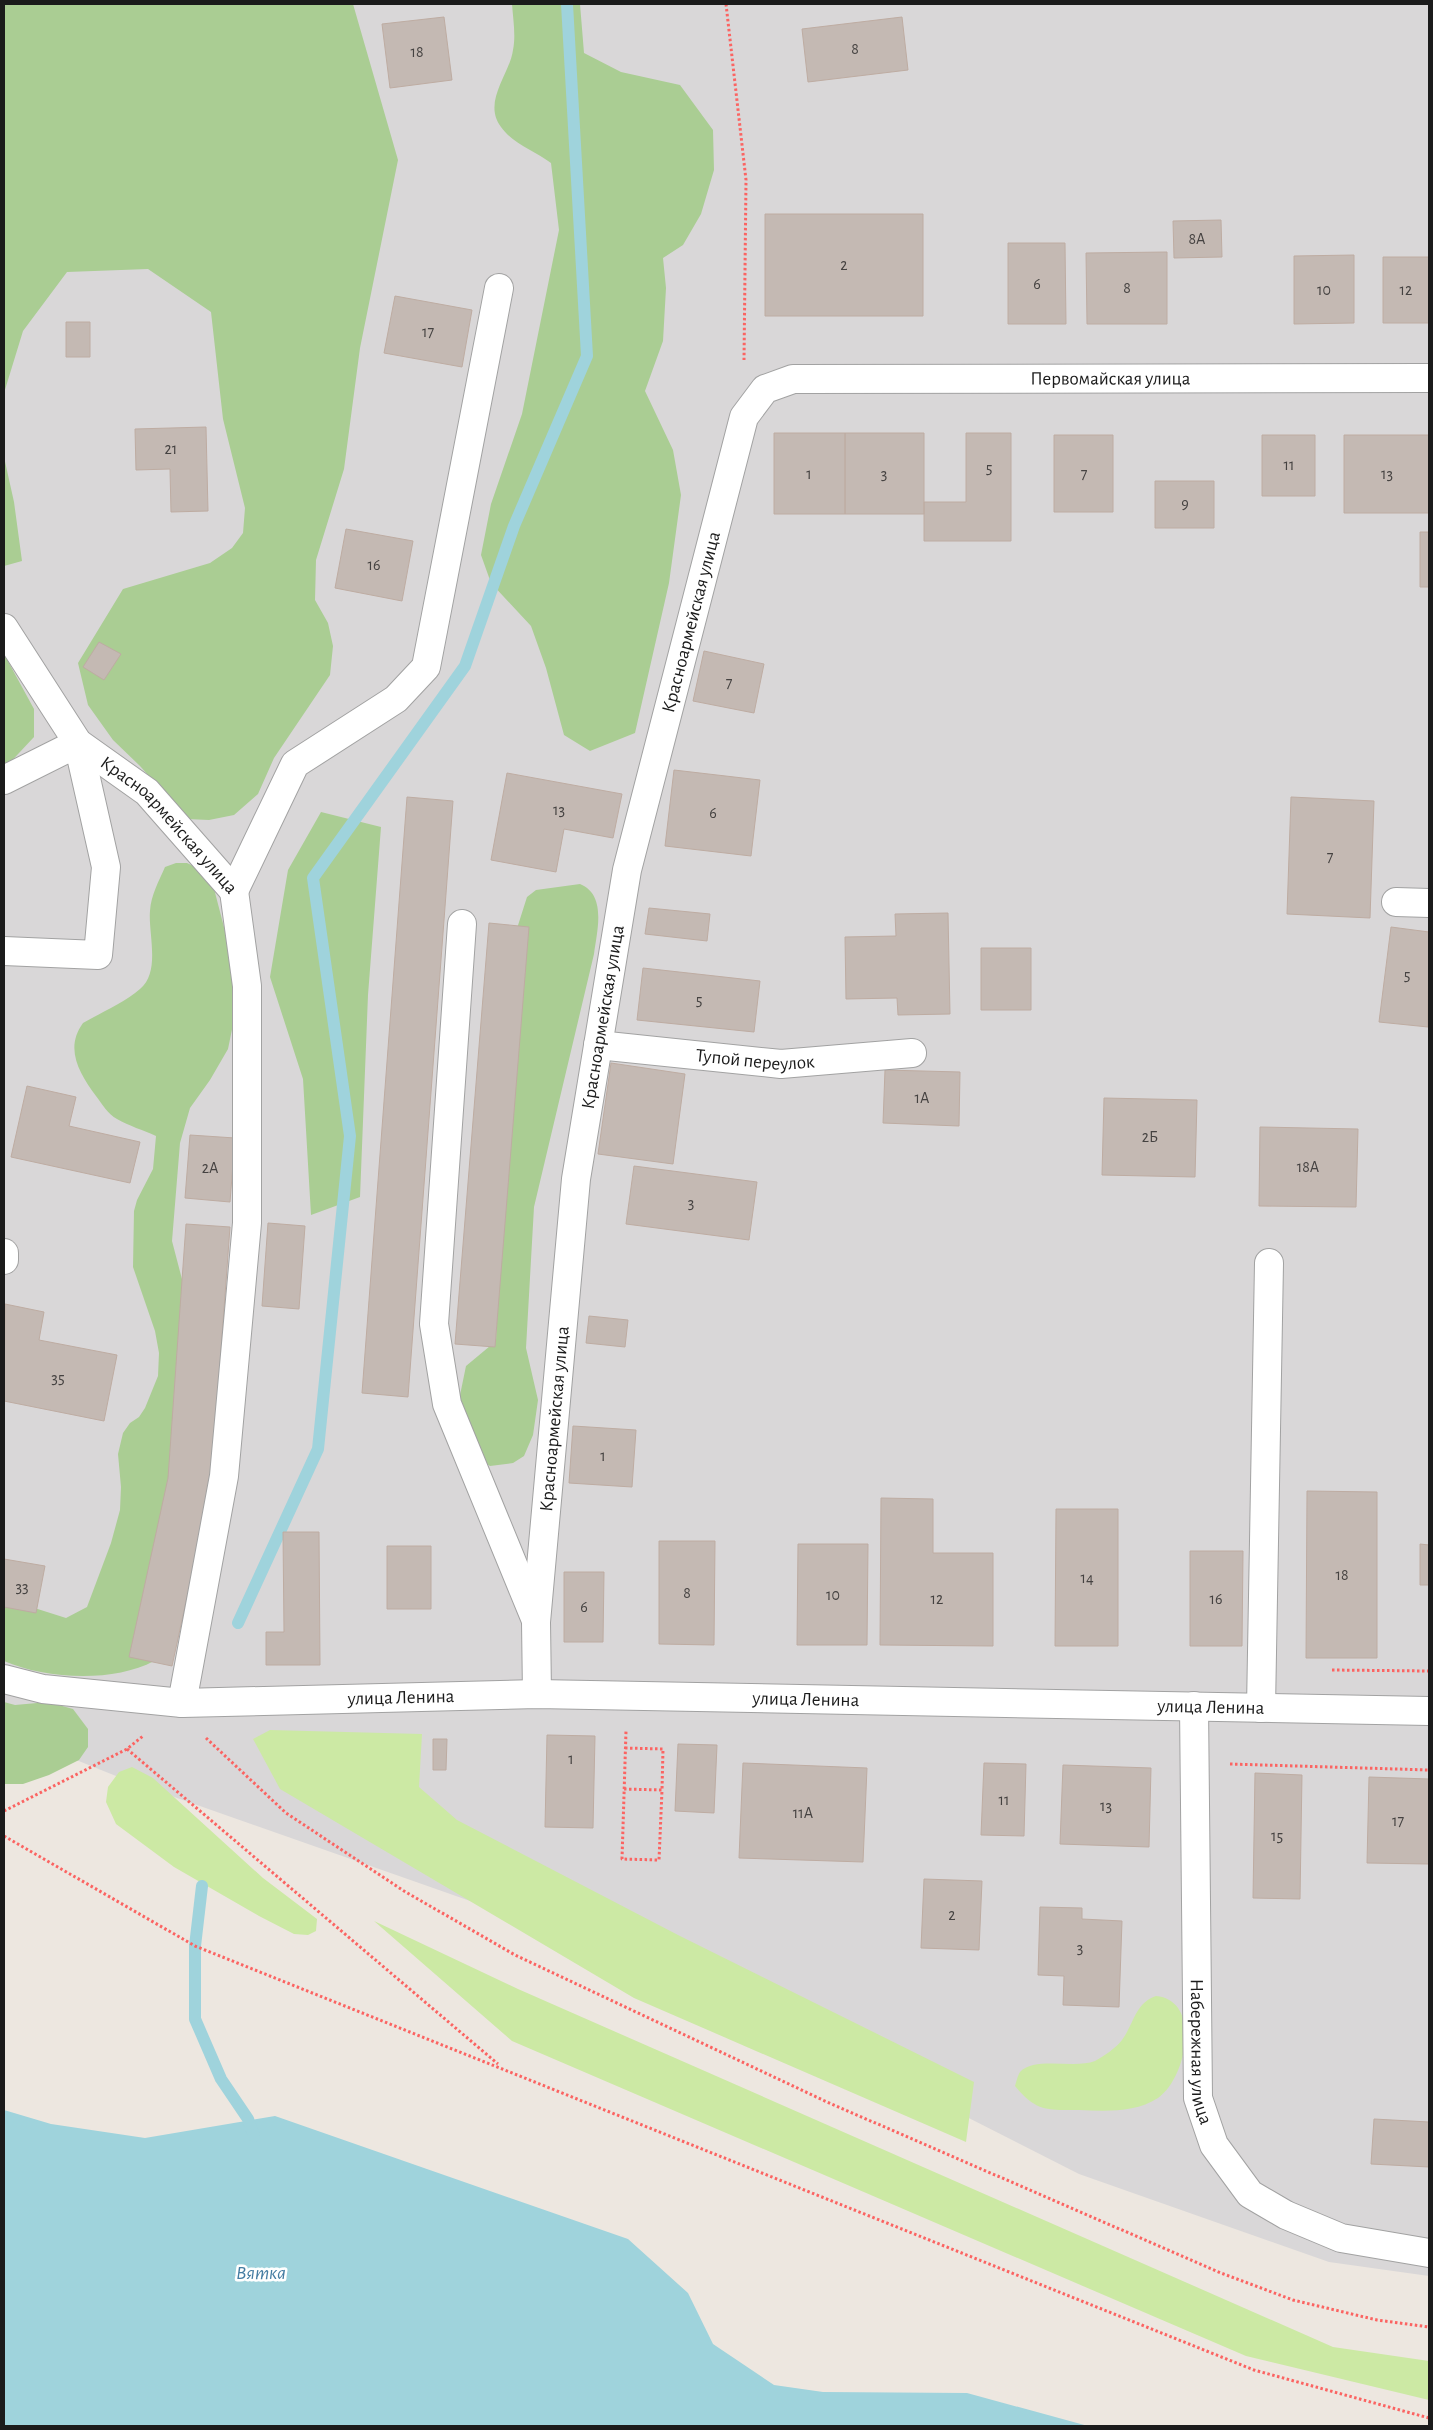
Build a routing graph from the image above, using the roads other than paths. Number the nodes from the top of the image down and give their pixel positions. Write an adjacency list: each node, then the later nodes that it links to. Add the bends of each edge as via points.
1 (499, 288): 7 (street, Красноармейская улица, via 426,667 396,699 296,764)
2 (1429, 378): 3 (street, Первомайская улица)
3 (793, 379): 12 (street, Красноармейская улица, via 765,389 744,417 627,870)
4 (4, 628): 5 (street, Красноармейская улица)
5 (78, 743): 6 (street, Красноармейская улица); 7 (street, Красноармейская улица, via 146,792); 11 (street, via 106,867 98,955)
6 (4, 780)
7 (234, 891): 20 (street, via 247,986 247,1223 224,1476)
8 (1396, 902): 9 (street)
9 (1429, 903)
10 (462, 924): 17 (street, via 434,1324 447,1404)
11 (4, 951)
12 (598, 1045): 13 (street, Тупой переулок, via 781,1064); 17 (street, Красноармейская улица, via 576,1179)
13 (912, 1053)
14 (4, 1253): 15 (street)
15 (4, 1260)
16 (1269, 1263): 22 (street)
17 (536, 1622): 19 (street, Красноармейская улица)
18 (4, 1679): 20 (street, via 43,1689)
19 (537, 1694): 20 (street, улица Ленина); 21 (street, улица Ленина)
20 (182, 1703)
21 (1194, 1706): 22 (street, улица Ленина); 24 (street, Набережная улица, via 1198,2098 1214,2145 1250,2194 1286,2215 1341,2238)
22 (1261, 1708): 23 (street, улица Ленина)
23 (1429, 1711)
24 (1429, 2253)

